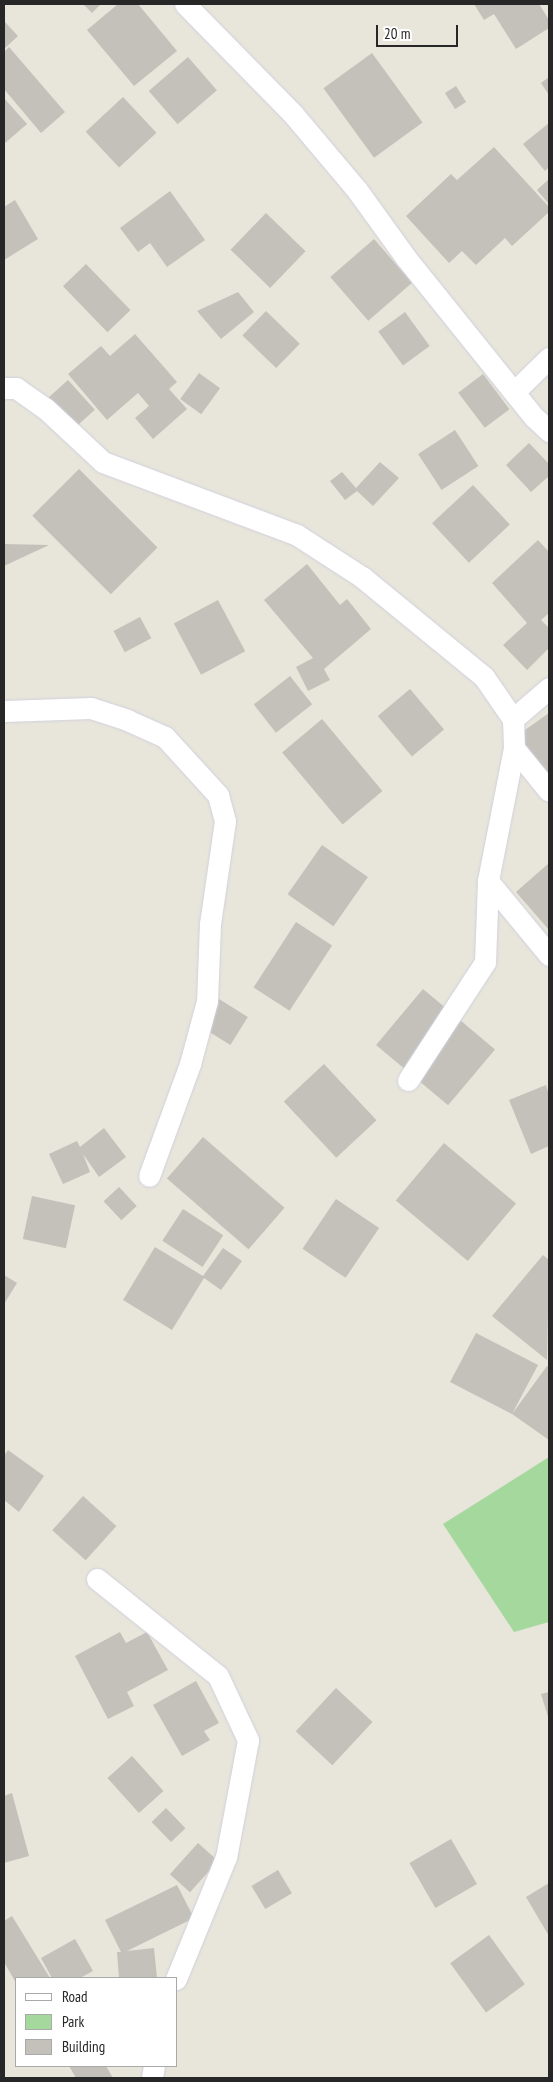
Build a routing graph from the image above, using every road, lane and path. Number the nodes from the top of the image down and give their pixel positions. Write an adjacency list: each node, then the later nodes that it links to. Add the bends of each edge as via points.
1 (185, 4): 4 (street, via 299,121)
2 (549, 358): 4 (street)
3 (4, 388): 8 (street, via 16,388 45,408 103,462 297,535 362,577 484,677)
4 (514, 392): 5 (street)
5 (549, 431)
6 (549, 688): 8 (street)
7 (4, 711): 14 (street, via 91,708 127,720 166,737 218,795 225,821 210,924 207,1001 190,1064)
8 (512, 719): 9 (street)
9 (514, 748): 10 (street); 11 (street)
10 (549, 791)
11 (488, 881): 12 (street); 13 (street, via 485,962)
12 (549, 955)
13 (408, 1080)
14 (149, 1176)
15 (97, 1579): 16 (street, via 218,1676 248,1740 226,1857)
16 (177, 1977)

